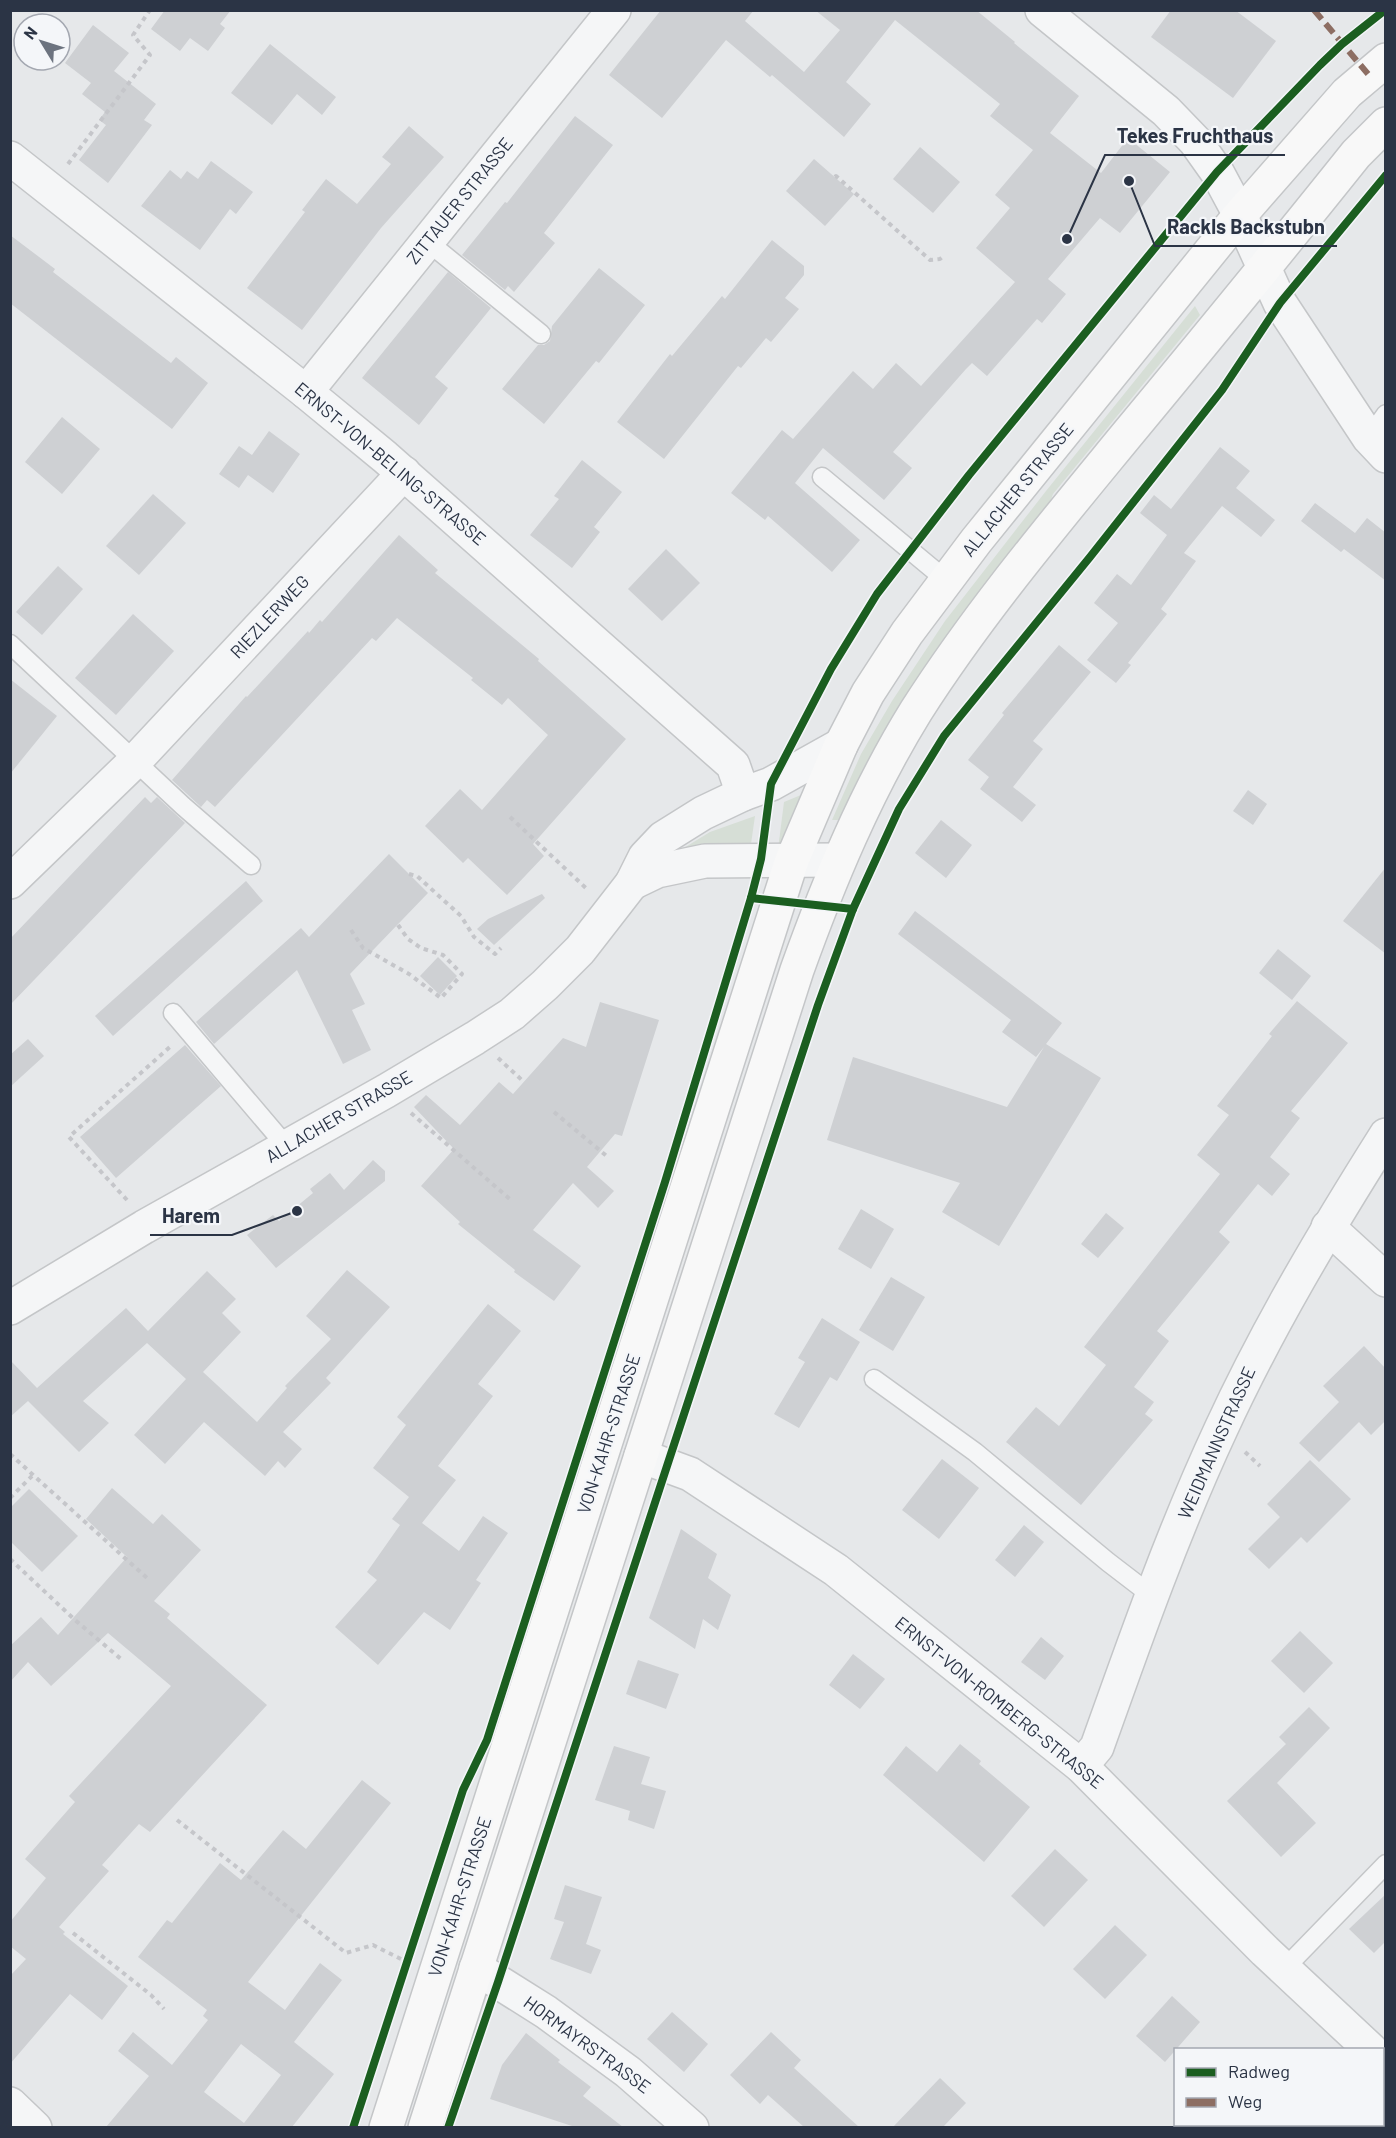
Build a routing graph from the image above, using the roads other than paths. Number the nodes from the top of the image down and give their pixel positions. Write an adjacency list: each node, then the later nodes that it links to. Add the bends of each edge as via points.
1 (614, 10): 7 (street, ZITTAUER STRASSE)
2 (1042, 10): 6 (street, via 1166,111 1195,141)
3 (1386, 60): 6 (main road, ALLACHER STRASSE, via 1347,93)
4 (1386, 124): 8 (main road, via 1356,154)
5 (10, 158): 10 (street, ERNST-VON-BELING-STRASSE)
6 (1240, 215): 8 (street); 14 (main road, ALLACHER STRASSE)
7 (428, 242): 9 (lane); 10 (street, ZITTAUER STRASSE)
8 (1263, 270): 11 (street, via 1280,303); 20 (main road, VON-KAHR-STRASSE, via 976,623 915,712)
9 (541, 334)
10 (306, 392): 12 (street, ERNST-VON-BELING-STRASSE)
11 (1380, 436)
12 (404, 473): 17 (street, RIEZLERWEG); 18 (street, ERNST-VON-BELING-STRASSE, via 733,765)
13 (822, 477): 14 (lane)
14 (946, 580): 16 (main road, ALLACHER STRASSE, via 868,693)
15 (12, 648): 17 (lane)
16 (841, 745): 18 (street, ALLACHER STRASSE, via 771,784); 19 (main road, VON-KAHR-STRASSE)
17 (136, 760): 21 (lane); 22 (street, RIEZLERWEG)
18 (743, 794): 23 (street, ALLACHER STRASSE, via 663,838 645,858)
19 (792, 860): 20 (street, ALLACHER STRASSE); 23 (street, ALLACHER STRASSE, via 705,861 657,871); 40 (main road, VON-KAHR-STRASSE)
20 (839, 860): 31 (main road, VON-KAHR-STRASSE, via 797,970)
21 (251, 865)
22 (10, 882)
23 (632, 883): 26 (street, ALLACHER STRASSE, via 580,950 512,1014)
24 (172, 1013): 26 (lane)
25 (1386, 1135): 27 (street, WEIDMANNSTRASSE)
26 (287, 1147): 29 (street, ALLACHER STRASSE)
27 (1329, 1227): 28 (street); 32 (street, WEIDMANNSTRASSE, via 1268,1333 1220,1430)
28 (1386, 1280)
29 (10, 1308)
30 (874, 1379): 32 (lane, via 975,1452)
31 (641, 1456): 33 (street, ERNST-VON-ROMBERG-STRASSE, via 690,1474 836,1570); 35 (main road, VON-KAHR-STRASSE)
32 (1152, 1595): 33 (street, WEIDMANNSTRASSE, via 1096,1748)
33 (1081, 1766): 36 (street, ERNST-VON-ROMBERG-STRASSE)
34 (1386, 1864): 36 (lane)
35 (476, 1968): 41 (main road, VON-KAHR-STRASSE); 42 (street, HORMAYRSTRASSE, via 546,2012 628,2072)
36 (1284, 1969): 37 (street, ERNST-VON-ROMBERG-STRASSE)
37 (1370, 2048)
38 (10, 2104): 39 (street)
39 (35, 2127)
40 (386, 2127)
41 (425, 2127)
42 (692, 2127)

